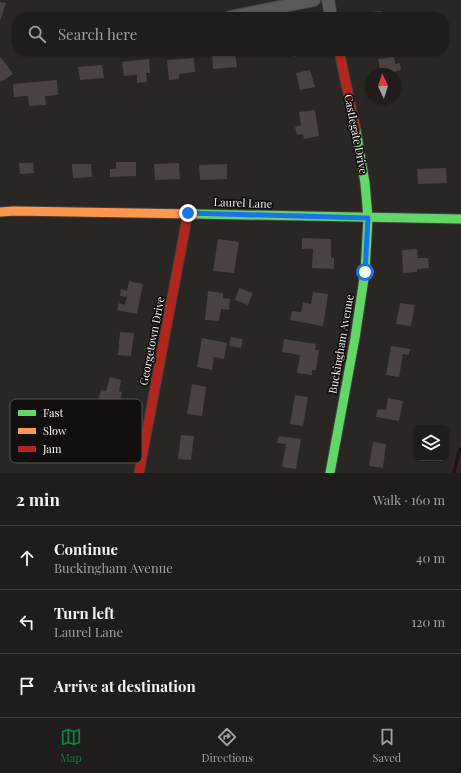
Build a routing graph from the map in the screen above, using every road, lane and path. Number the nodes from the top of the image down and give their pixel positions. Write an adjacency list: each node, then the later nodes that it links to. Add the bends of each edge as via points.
1 (314, 0): 3 (street)
2 (328, 0): 4 (street)
3 (255, 12)
4 (330, 12)
5 (340, 56): 8 (street, Castlegate Drive, via 359,145)
6 (0, 212): 7 (street, Laurel Lane)
7 (188, 213): 8 (street, Laurel Lane); 10 (street, Georgetown Drive)
8 (368, 218): 9 (street, Laurel Lane); 13 (street, Buckingham Avenue, via 364,280)
9 (461, 219)
10 (142, 457)
11 (141, 463): 12 (street, Georgetown Drive)
12 (139, 473)
13 (330, 473)

